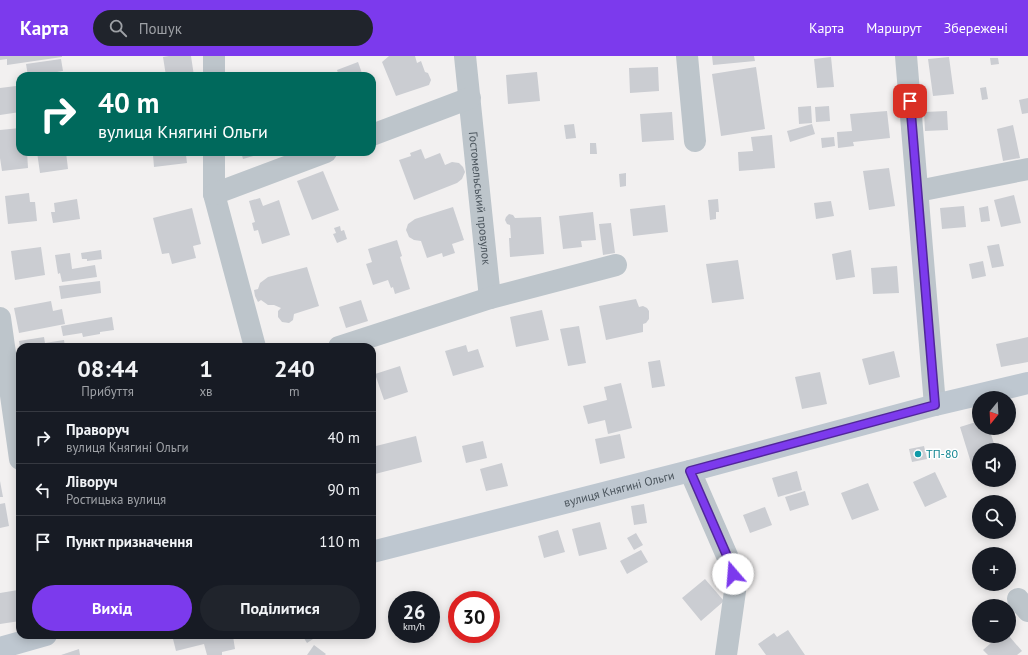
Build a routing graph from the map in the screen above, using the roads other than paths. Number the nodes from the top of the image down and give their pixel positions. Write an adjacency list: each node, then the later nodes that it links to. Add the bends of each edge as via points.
1 (214, 56): 5 (street)
2 (465, 56): 6 (street, Гостомельський провулок)
3 (687, 56): 8 (street)
4 (906, 56): 12 (street)
5 (214, 72)
6 (470, 98): 7 (street); 15 (street, Гостомельський провулок)
7 (376, 133)
8 (695, 141)
9 (214, 156): 13 (street)
10 (315, 156): 13 (street)
11 (1028, 169): 12 (street)
12 (918, 191): 20 (street)
13 (214, 194): 17 (street)
14 (616, 265): 15 (street)
15 (490, 298): 18 (street)
16 (0, 318): 21 (street)
17 (254, 343)
18 (352, 343)
19 (1028, 383): 20 (street, вулиця Княгині Ольги)
20 (935, 405): 22 (street, вулиця Княгині Ольги)
21 (16, 431)
22 (690, 471): 23 (street, вулиця Княгині Ольги); 26 (street, via 731,565 736,584)
23 (376, 551)
24 (31, 639): 25 (street)
25 (0, 648)
26 (726, 655)

